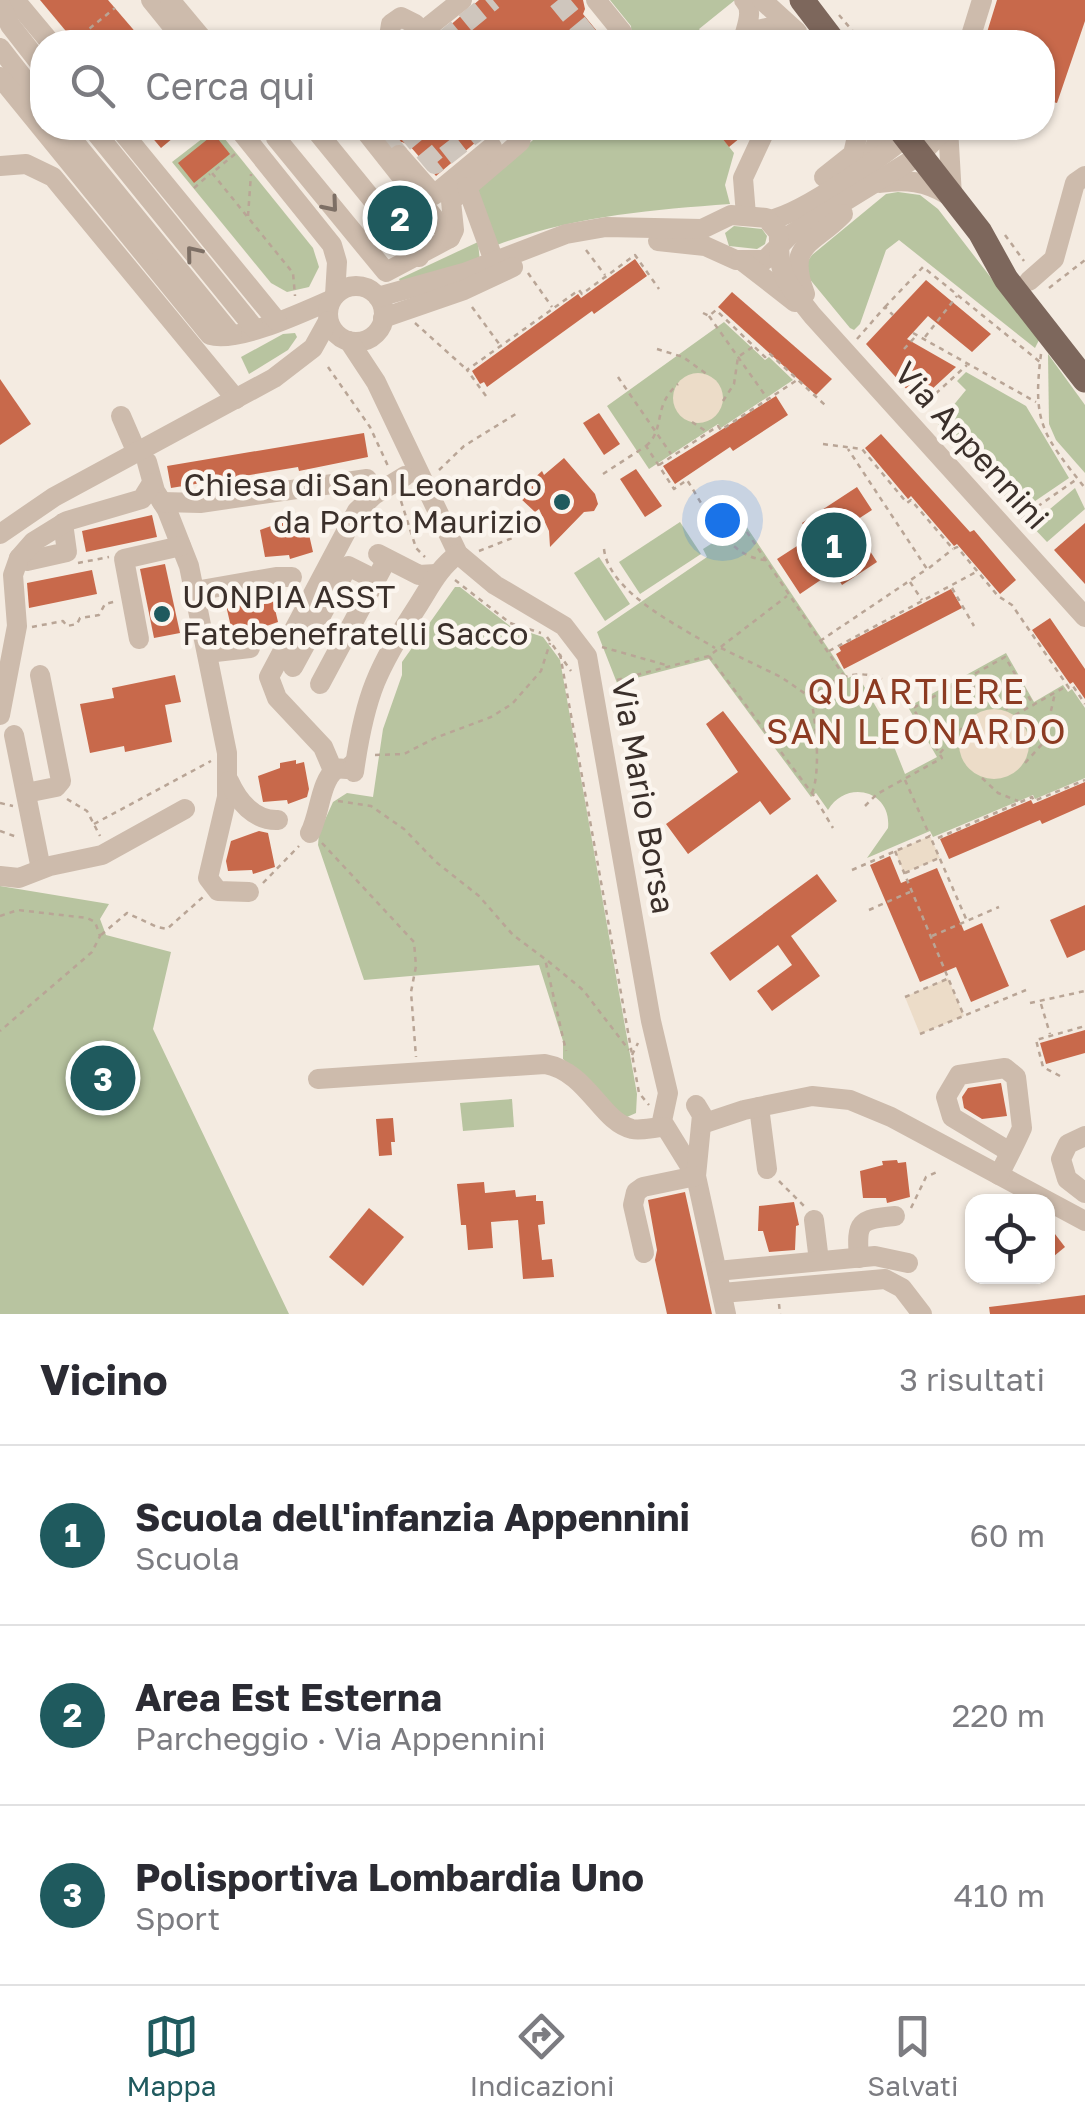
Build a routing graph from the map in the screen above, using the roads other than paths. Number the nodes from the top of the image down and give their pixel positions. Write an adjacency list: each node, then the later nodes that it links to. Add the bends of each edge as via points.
1 (16, 0): 15 (street)
2 (135, 0): 16 (street)
3 (151, 0): 17 (street)
4 (170, 0): 18 (street)
5 (453, 0): 14 (street)
6 (462, 0): 21 (street)
7 (596, 0): 22 (street)
8 (744, 0): 23 (street, via 750,19)
9 (762, 0): 24 (street)
10 (790, 0): 25 (main road)
11 (802, 0): 26 (main road)
12 (982, 0): 27 (street)
13 (0, 4): 29 (street)
14 (401, 18): 19 (street); 20 (street)
15 (40, 30)
16 (160, 30)
17 (175, 30)
18 (196, 30)
19 (390, 30)
20 (415, 30)
21 (427, 30)
22 (620, 30)
23 (744, 30)
24 (802, 30)
25 (810, 30)
26 (813, 30)
27 (973, 30)
28 (0, 48): 31 (street)
29 (30, 51)
30 (0, 77): 32 (street)
31 (30, 87)
32 (30, 114)
33 (51, 140): 72 (street, via 206,332)
34 (73, 140): 72 (street)
35 (102, 140): 71 (street, one-way to 35)
36 (129, 140): 70 (street)
37 (248, 140): 67 (street, via 332,246)
38 (278, 140): 63 (street, one-way to 63, via 386,272)
39 (324, 140): 63 (street)
40 (372, 140): 60 (street)
41 (501, 140): 49 (street, via 434,195)
42 (521, 140): 53 (street)
43 (761, 140): 56 (street, via 743,178)
44 (856, 140): 55 (street, via 853,154)
45 (877, 140): 52 (street, Via Appennini)
46 (907, 140): 52 (street, Via Appennini)
47 (912, 140): 54 (main road)
48 (948, 140): 54 (street)
49 (399, 155)
50 (0, 166): 78 (street, via 26,164 52,177)
51 (1085, 176): 66 (street, via 1075,183 1054,259)
52 (863, 183): 54 (street, Via Appennini, via 912,181); 55 (street, Via Appennini); 61 (street, Via Appennini); 68 (street, Via Appennini, via 850,206 798,259)
53 (466, 186): 60 (street, via 450,205); 65 (street)
54 (953, 198): 59 (main road)
55 (801, 206): 57 (street, Via Appennini)
56 (746, 215): 57 (street); 58 (street, via 725,216)
57 (769, 220): 61 (street, Via Appennini)
58 (716, 225): 62 (street); 65 (street, via 584,230)
59 (980, 232): 66 (main road); 76 (main road, via 1006,279)
60 (450, 238): 63 (street)
61 (777, 247): 64 (street, Via Appennini, via 765,260); 68 (street, Via Appennini, via 784,276)
62 (716, 250): 64 (street, Via Appennini); 69 (street, Via Appennini, via 649,240 580,243)
63 (419, 256)
64 (741, 260): 68 (street, Via Appennini)
65 (494, 261): 69 (street, via 400,293)
66 (1039, 284): 75 (main road)
67 (332, 305): 69 (street, via 349,287 360,286); 70 (street); 73 (street, via 334,332); 74 (street, via 323,335)
68 (812, 315): 91 (street, Via Appennini)
69 (379, 316): 73 (street, via 366,340); 77 (street, Via Mario Borsa, via 372,356)
70 (277, 321): 71 (street)
71 (255, 329): 72 (street)
72 (232, 335)
73 (348, 341): 74 (street); 77 (street, Via Mario Borsa)
74 (308, 354): 78 (street)
75 (1085, 355)
76 (1085, 380)
77 (376, 382): 86 (street, Via Mario Borsa)
78 (236, 400): 80 (street)
79 (121, 416): 80 (street)
80 (142, 457): 83 (street); 84 (street, via 38,507)
81 (367, 479): 83 (street, via 200,503)
82 (398, 480): 100 (street, via 357,511 269,677 277,698)
83 (157, 493): 85 (street); 98 (street, via 63,523 20,558 13,575 16,630)
84 (0, 534)
85 (181, 546): 90 (street); 92 (street, via 123,561)
86 (468, 553): 87 (street); 109 (street, Via Mario Borsa, via 495,585 564,626 586,656)
87 (440, 572): 89 (street, via 420,575 382,556); 100 (street, via 377,673)
88 (292, 578): 90 (street)
89 (376, 580): 95 (street); 95 (street, via 348,566 298,658)
90 (195, 591): 94 (street)
91 (1085, 617)
92 (139, 640)
93 (250, 648): 94 (street)
94 (207, 653): 101 (street)
95 (331, 663): 97 (street)
96 (40, 675): 102 (street, via 60,778 58,786)
97 (320, 684)
98 (0, 715)
99 (14, 735): 102 (street)
100 (352, 766): 105 (street, via 328,777)
101 (229, 781): 104 (street, via 254,814); 108 (street, via 208,878 224,893)
102 (26, 794): 106 (street)
103 (185, 809): 106 (street, via 109,852)
104 (278, 820)
105 (315, 834)
106 (41, 869): 107 (street, via 19,878)
107 (0, 876)
108 (249, 892)
109 (650, 1003): 112 (street, Via Mario Borsa); 113 (street, Via Mario Borsa, via 668,1094)
110 (318, 1079): 113 (street, via 416,1068 554,1066 578,1079 624,1126)
111 (752, 1108): 112 (street); 116 (street); 117 (street, via 812,1096 850,1100)
112 (695, 1115): 113 (street, via 673,1102); 113 (street, via 683,1140); 118 (street, Via Mario Borsa)
113 (665, 1125): 118 (street, Via Mario Borsa)
114 (1085, 1136): 119 (street, via 1068,1144 1061,1159 1068,1179)
115 (1010, 1152): 115 (street, via 952,1117 946,1097 959,1076 1005,1068 1016,1076 1023,1121); 117 (street)
116 (767, 1169)
117 (998, 1175): 122 (street)
118 (696, 1176): 123 (street, via 636,1192); 127 (street, Via Mario Borsa)
119 (1085, 1193)
120 (895, 1216): 124 (street, via 861,1225)
121 (814, 1220): 125 (street)
122 (1085, 1221)
123 (644, 1253)
124 (859, 1258): 125 (street); 126 (street)
125 (819, 1262): 127 (street)
126 (908, 1262)
127 (717, 1271): 128 (street, Via Mario Borsa)
128 (724, 1304): 129 (street, via 885,1279 902,1288)
129 (922, 1314)

